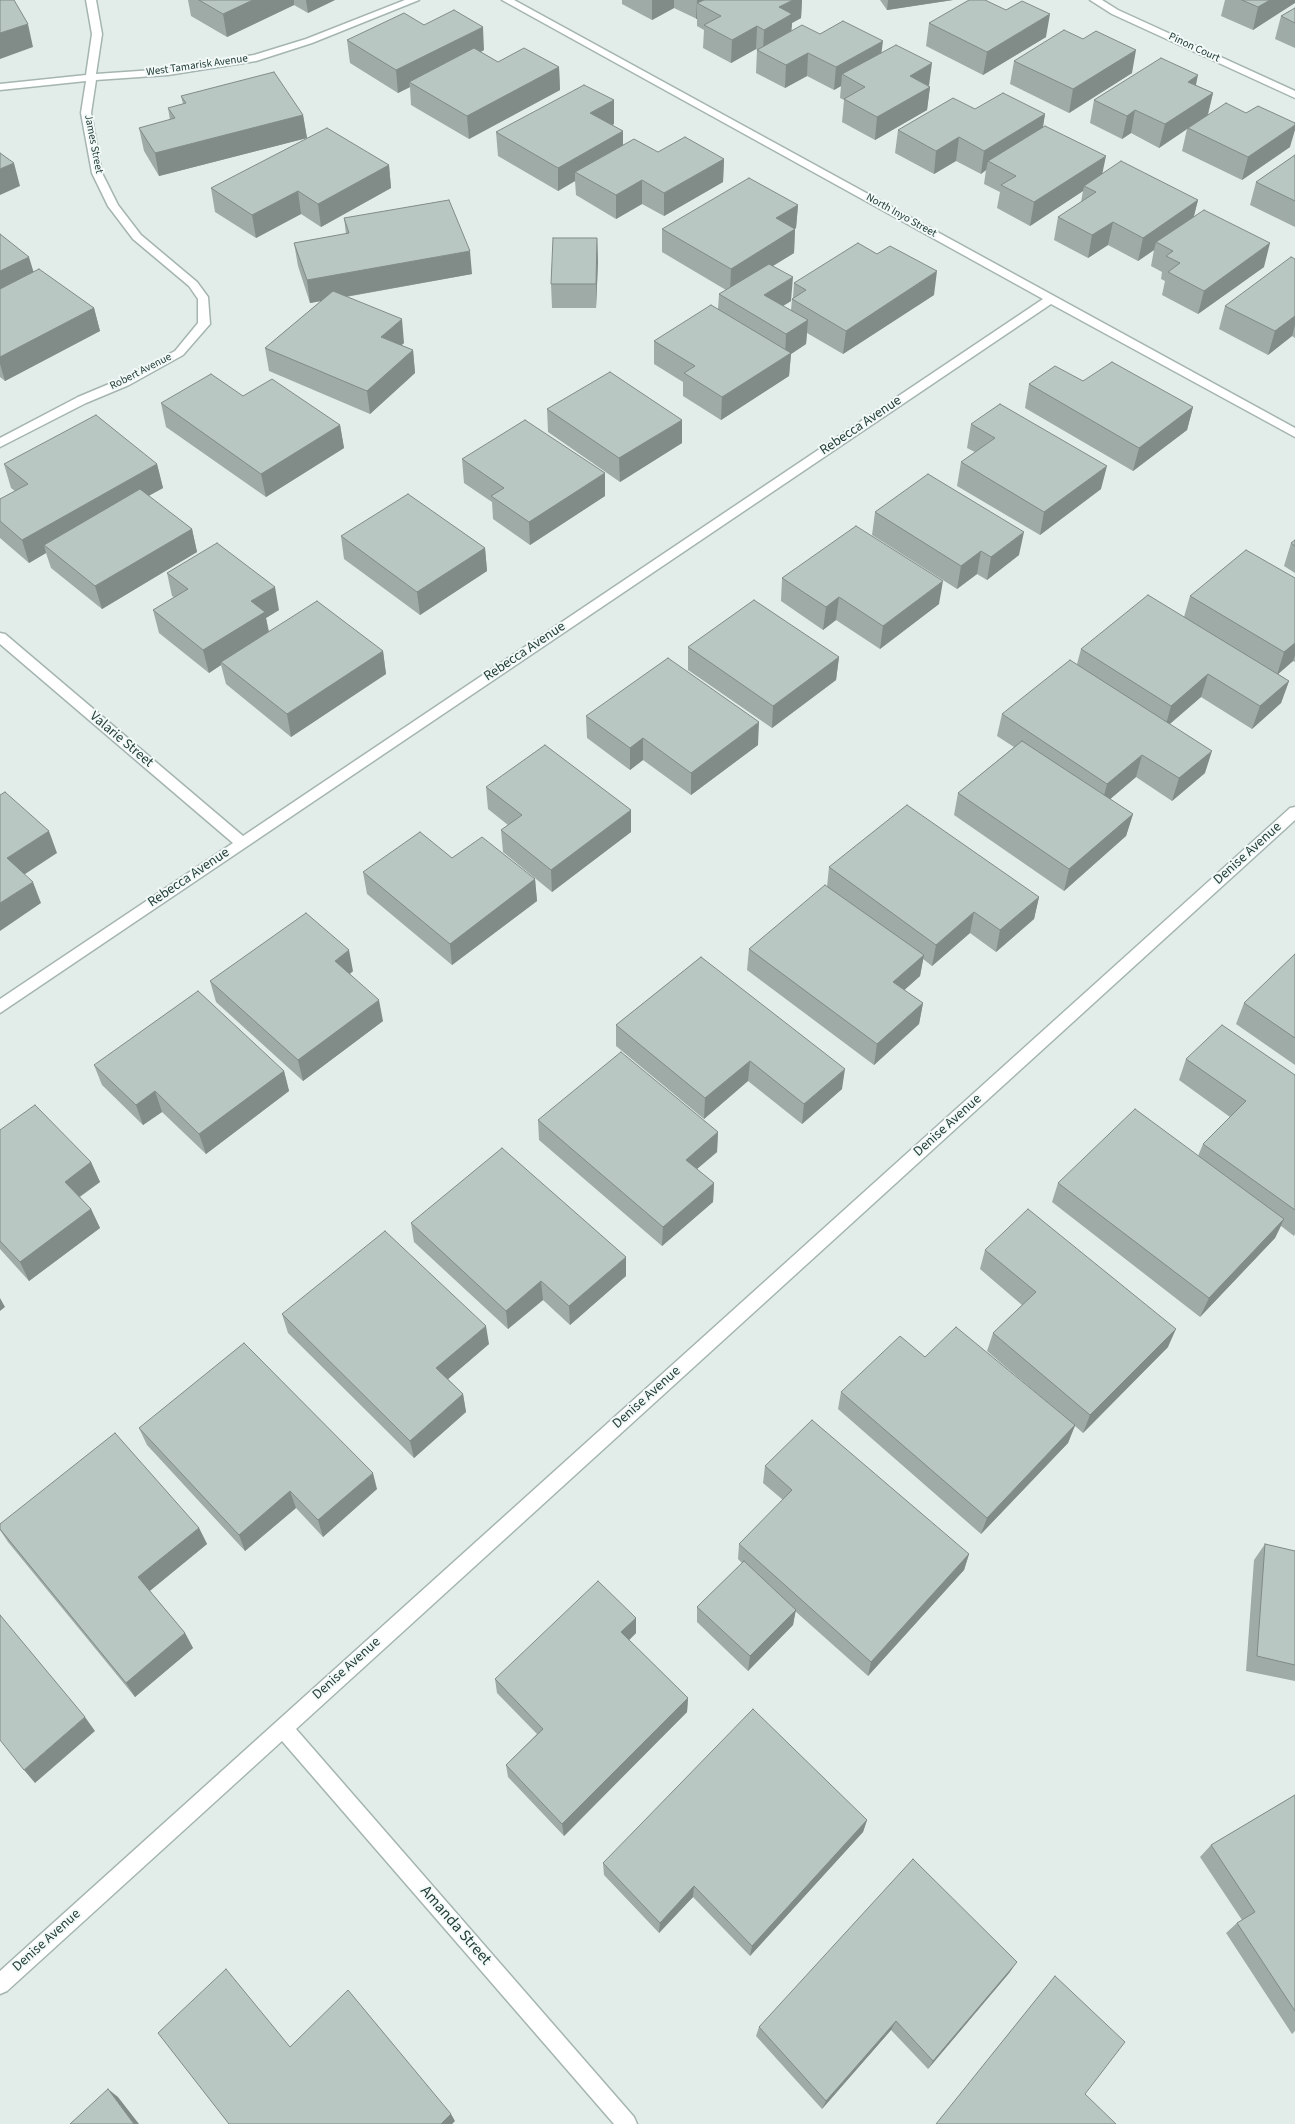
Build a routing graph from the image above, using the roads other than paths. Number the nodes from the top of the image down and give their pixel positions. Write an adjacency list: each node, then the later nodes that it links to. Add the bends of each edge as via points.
1 (91, 0): 5 (street, James Street, via 96,34)
2 (414, 0): 5 (street, West Tamarisk Avenue, via 256,58 168,72)
3 (507, 0): 9 (street, North Inyo Street)
4 (1095, 0): 7 (street, Pinon Court)
5 (91, 77): 6 (street, West Tamarisk Avenue); 8 (street, James Street, via 86,113 97,173 112,206 137,237)
6 (0, 87)
7 (1295, 95)
8 (168, 263): 11 (street, Robert Avenue, via 193,284 204,299 204,324 178,353)
9 (1050, 299): 10 (street, North Inyo Street); 14 (street, Rebecca Avenue)
10 (1295, 433)
11 (0, 443)
12 (0, 637): 14 (street, Valarie Street)
13 (1295, 812): 16 (street, Denise Avenue)
14 (242, 843): 15 (street, Rebecca Avenue)
15 (0, 1007)
16 (283, 1728): 17 (street, Denise Avenue); 18 (street, Amanda Street)
17 (0, 1984)
18 (627, 2124)

